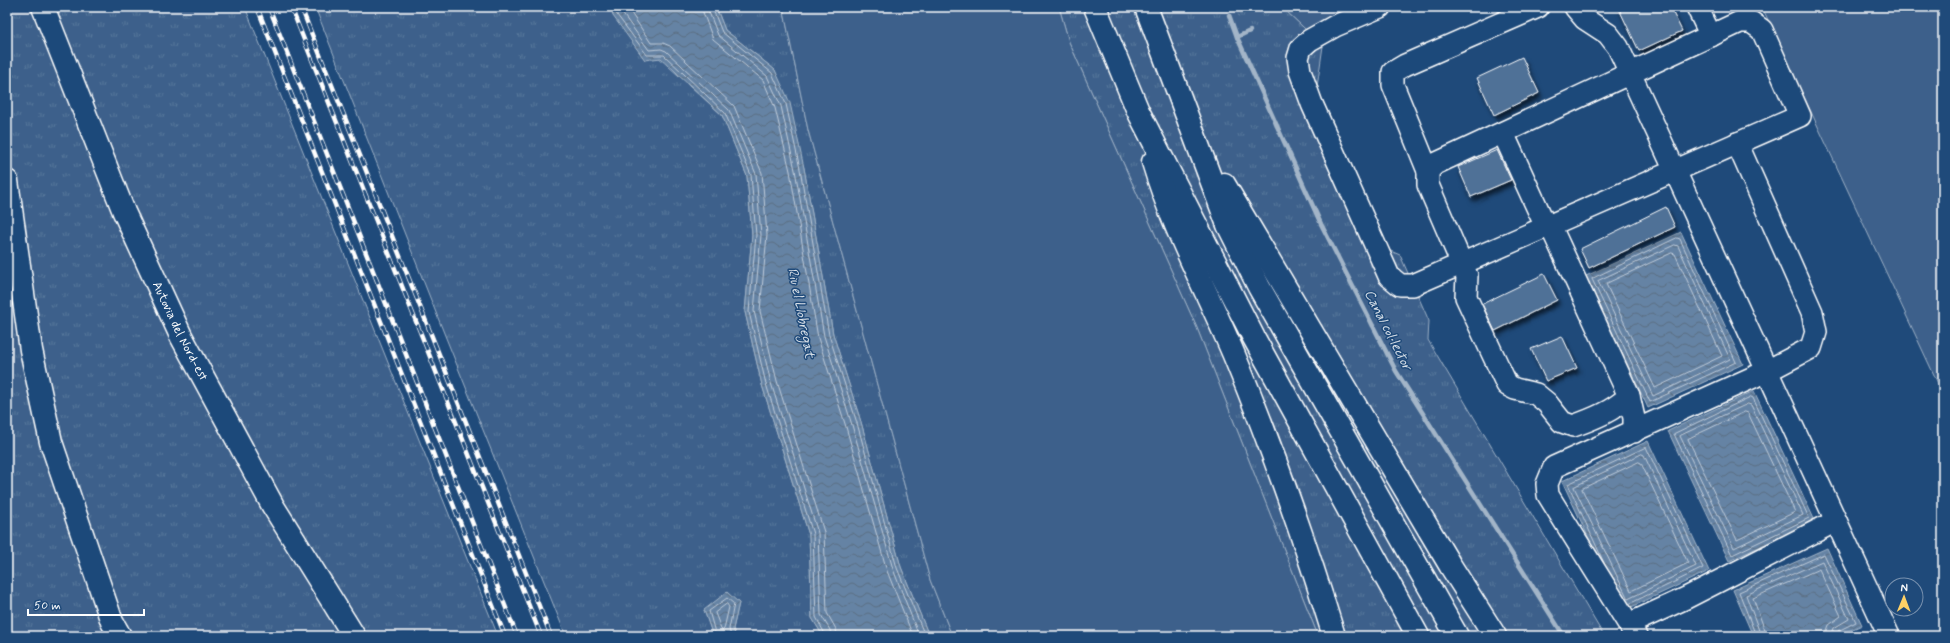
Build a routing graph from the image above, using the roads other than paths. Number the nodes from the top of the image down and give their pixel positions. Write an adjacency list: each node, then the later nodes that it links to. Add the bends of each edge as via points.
1 (43, 7): 25 (highway, Autovia del Nord-est, via 124,212 181,336 273,506)
2 (1095, 7): 10 (highway)
3 (1146, 7): 12 (highway)
4 (1380, 7): 18 (lane, via 1335,26 1310,40 1301,48 1298,58 1300,71 1312,104 1389,276 1400,285 1413,285)
5 (1538, 7): 14 (lane, via 1393,72 1393,85)
6 (1575, 7): 9 (lane, via 1585,19 1608,34 1615,42)
7 (1697, 7): 8 (lane)
8 (1710, 36): 9 (lane); 13 (lane, via 1740,22 1751,22 1762,30 1800,116)
9 (1630, 73): 11 (lane); 15 (lane)
10 (1138, 111): 26 (highway, via 1162,193 1234,354 1272,451 1307,548); 27 (highway, via 1254,338)
11 (1503, 133): 14 (lane, via 1435,164); 17 (lane)
12 (1196, 138): 28 (highway, via 1228,225 1259,287); 29 (highway, via 1450,565)
13 (1737, 143): 15 (lane); 19 (lane, via 1812,312 1816,332 1811,348)
14 (1428, 171): 18 (lane, via 1428,185)
15 (1675, 171): 17 (lane); 19 (lane)
16 (7, 181): 24 (highway, via 31,350 51,442 112,622)
17 (1548, 226): 18 (lane); 20 (lane)
18 (1461, 264): 20 (lane, via 1467,276 1466,297 1507,385 1536,394 1562,422 1573,426 1593,419)
19 (1767, 371): 21 (lane); 22 (lane)
20 (1629, 396): 21 (lane)
21 (1634, 432): 23 (lane, via 1554,467 1547,484 1548,495)
22 (1836, 521): 23 (lane, via 1686,598); 30 (lane)
23 (1633, 630)
24 (120, 636)
25 (354, 636)
26 (1334, 636)
27 (1418, 636)
28 (1457, 636)
29 (1495, 636)
30 (1889, 636)

